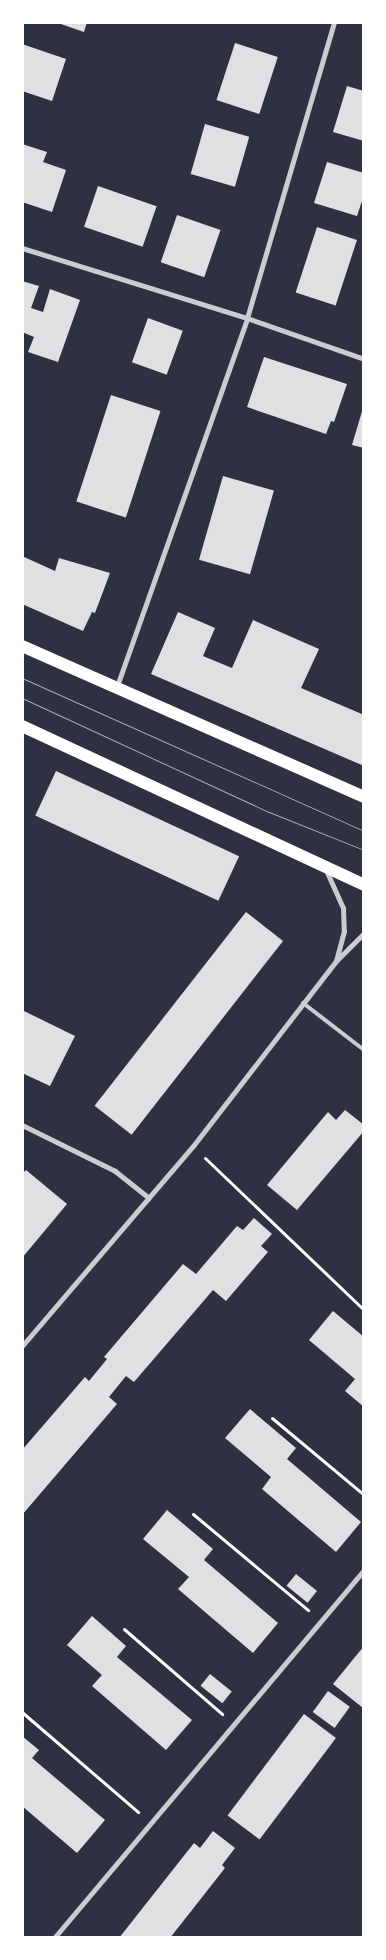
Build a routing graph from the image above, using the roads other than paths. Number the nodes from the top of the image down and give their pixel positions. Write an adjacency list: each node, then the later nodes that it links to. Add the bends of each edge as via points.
1 (334, 22): 3 (street)
2 (22, 248): 3 (street)
3 (248, 318): 4 (street); 6 (street)
4 (364, 359)
5 (22, 646): 6 (main road)
6 (116, 689): 8 (main road)
7 (22, 726): 9 (main road)
8 (364, 797)
9 (323, 865): 10 (main road); 12 (street, via 343,908 344,931)
10 (364, 885)
11 (364, 932): 12 (street)
12 (336, 961): 13 (street)
13 (303, 1003): 14 (lane); 16 (street)
14 (364, 1050)
15 (22, 1125): 16 (street, via 115,1171)
16 (149, 1198): 17 (street)
17 (22, 1346)
18 (364, 1570): 19 (street)
19 (54, 1938)

